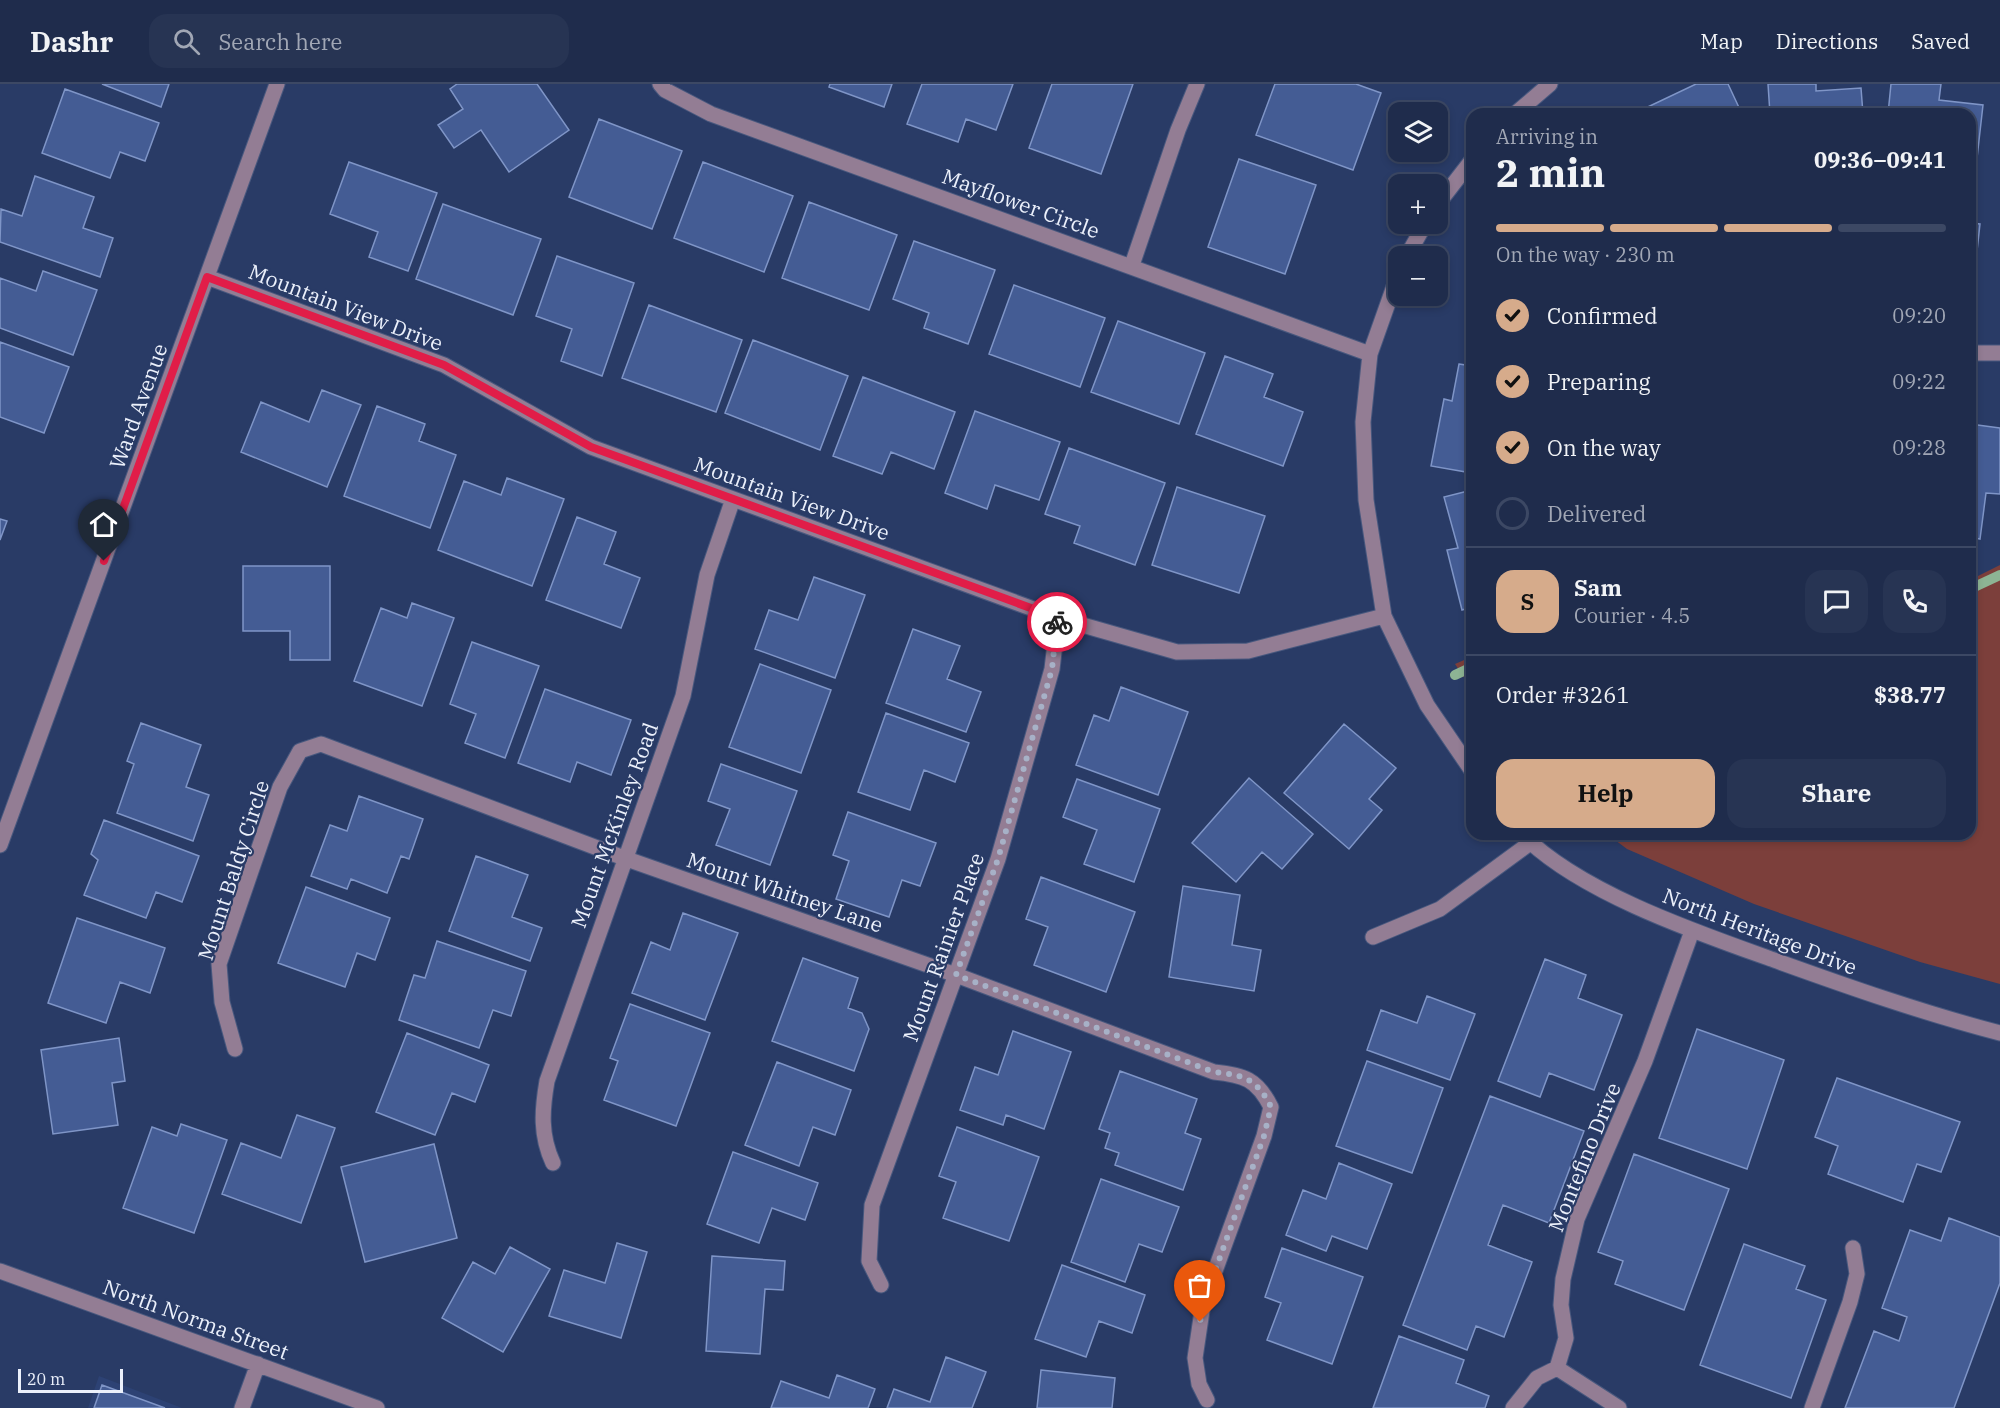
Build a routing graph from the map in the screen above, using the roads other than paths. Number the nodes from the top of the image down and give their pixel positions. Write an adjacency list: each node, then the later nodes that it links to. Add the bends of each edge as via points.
1 (278, 84): 9 (street, Ward Avenue)
2 (660, 84): 8 (street, Mayflower Circle, via 711,114)
3 (1197, 84): 8 (street)
4 (1550, 84): 5 (street)
5 (1522, 108)
6 (1466, 168): 7 (street)
7 (1448, 191)
8 (1131, 265): 13 (street, Mayflower Circle)
9 (207, 277): 14 (street, Mountain View Drive, via 444,365 591,447); 21 (street, Ward Avenue)
10 (1388, 303): 13 (street)
11 (1976, 353): 12 (street)
12 (2000, 353)
13 (1370, 354): 15 (street, via 1363,422 1366,500)
14 (733, 500): 16 (street, Mountain View Drive); 22 (street, Mount McKinley Road, via 707,575 683,696)
15 (1384, 616): 16 (street, Mountain View Drive, via 1248,651 1177,652); 18 (street, via 1427,705)
16 (1058, 618): 25 (street, Mount Rainier Place, via 1052,669 998,859)
17 (343, 751): 22 (street, Mount Whitney Lane); 27 (street, Mount Baldy Circle, via 321,744 300,751 280,787 219,964 222,1002)
18 (1466, 762)
19 (1524, 840): 24 (street, via 1440,909)
20 (1529, 840): 23 (street, North Heritage Drive, via 1588,882)
21 (0, 844)
22 (624, 858): 25 (street, Mount Whitney Lane); 28 (street, Mount McKinley Road, via 547,1081 542,1113 547,1150)
23 (1692, 931): 26 (street, North Heritage Drive, via 1897,1004); 33 (street, Montefino Drive, via 1645,1061 1577,1219 1563,1279 1561,1305 1566,1338)
24 (1373, 937)
25 (956, 975): 31 (street, Mount Rainier Place, via 872,1205 868,1261); 34 (street, Mount Whitney Lane, via 1214,1072 1242,1075 1263,1090 1271,1107 1264,1136 1203,1304 1195,1358 1199,1384)
26 (2000, 1033)
27 (235, 1049)
28 (553, 1163)
29 (1852, 1248): 40 (street, via 1857,1274)
30 (0, 1271): 32 (street, North Norma Street)
31 (881, 1285)
32 (258, 1364): 35 (street, North Norma Street); 36 (street)
33 (1557, 1368): 38 (street, via 1537,1378); 39 (street)
34 (1207, 1400)
35 (354, 1404): 37 (street, North Norma Street)
36 (242, 1408)
37 (377, 1408)
38 (1513, 1408)
39 (1619, 1408)
40 (1812, 1408)

